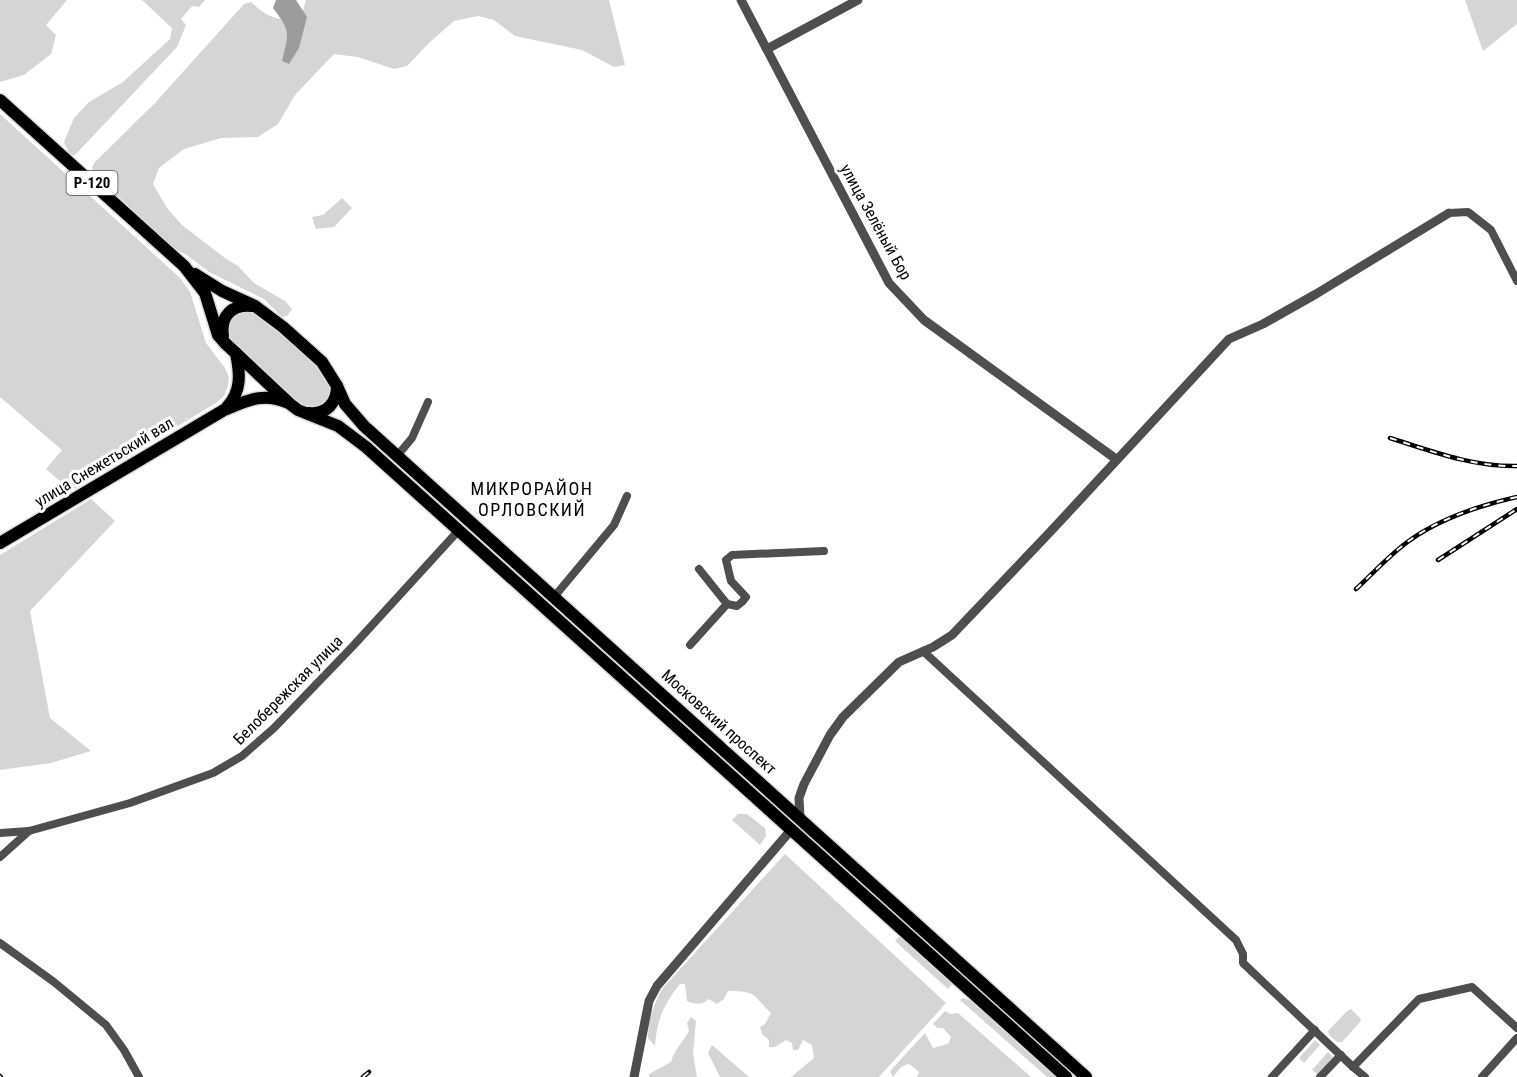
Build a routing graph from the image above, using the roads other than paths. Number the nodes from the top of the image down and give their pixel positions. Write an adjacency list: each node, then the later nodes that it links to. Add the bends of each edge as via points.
1 (741, 0): 3 (street, улица Зелёный Бор)
2 (858, 0): 3 (street)
3 (767, 49): 17 (street, улица Зелёный Бор, via 889,283 924,320)
4 (0, 100): 6 (main road, Р-120)
5 (1449, 213): 7 (street, via 1468,213 1491,230); 17 (street, via 1307,299 1229,339)
6 (184, 267): 8 (main road, Московский проспект); 9 (main road, via 205,293 218,335)
7 (1517, 281)
8 (255, 306): 9 (main road, via 239,306 224,318); 11 (main road, Московский проспект, via 322,362)
9 (225, 344): 10 (main road, Московский проспект)
10 (236, 353): 13 (main road, Московский проспект); 14 (main road, улица Снежетьский вал, via 239,386)
11 (337, 386): 15 (main road, via 335,400 327,409); 16 (main road, Московский проспект, via 352,413)
12 (428, 402): 16 (street, via 412,438)
13 (290, 404): 14 (main road, улица Снежетьский вал, via 261,397); 15 (main road, Московский проспект)
14 (224, 410): 20 (main road, улица Снежетьский вал)
15 (305, 413): 19 (main road, Московский проспект, via 352,435)
16 (397, 456): 23 (main road, Московский проспект)
17 (1116, 459): 26 (street, via 952,635)
18 (627, 496): 23 (street, via 614,525)
19 (459, 530): 28 (main road, Московский проспект); 29 (street, Белобережская улица, via 353,646 242,756 213,773 151,795)
20 (0, 543)
21 (824, 551): 24 (street, via 732,555 726,560 731,581 746,597 737,606)
22 (699, 569): 24 (street)
23 (554, 597): 27 (main road, Московский проспект)
24 (727, 603): 25 (street)
25 (690, 645)
26 (923, 651): 27 (street, via 899,662 843,717 804,784 799,798); 34 (street, via 1236,940 1243,963)
27 (800, 818): 28 (main road); 41 (main road, Московский проспект)
28 (791, 830): 39 (street, via 657,986 649,1000); 40 (main road, Московский проспект)
29 (29, 831): 30 (street, Белобережская улица); 31 (street, Белобережская улица)
30 (0, 833)
31 (0, 857)
32 (0, 943): 38 (street, via 106,1025)
33 (1517, 1028): 37 (street, via 1472,987 1419,999)
34 (1315, 1030): 36 (street); 42 (street)
35 (1517, 1038): 45 (street)
36 (1341, 1055): 37 (street); 43 (street)
37 (1353, 1067): 44 (street)
38 (139, 1077)
39 (634, 1077)
40 (1066, 1077)
41 (1086, 1077)
42 (1272, 1077)
43 (1320, 1077)
44 (1365, 1077)
45 (1482, 1077)

